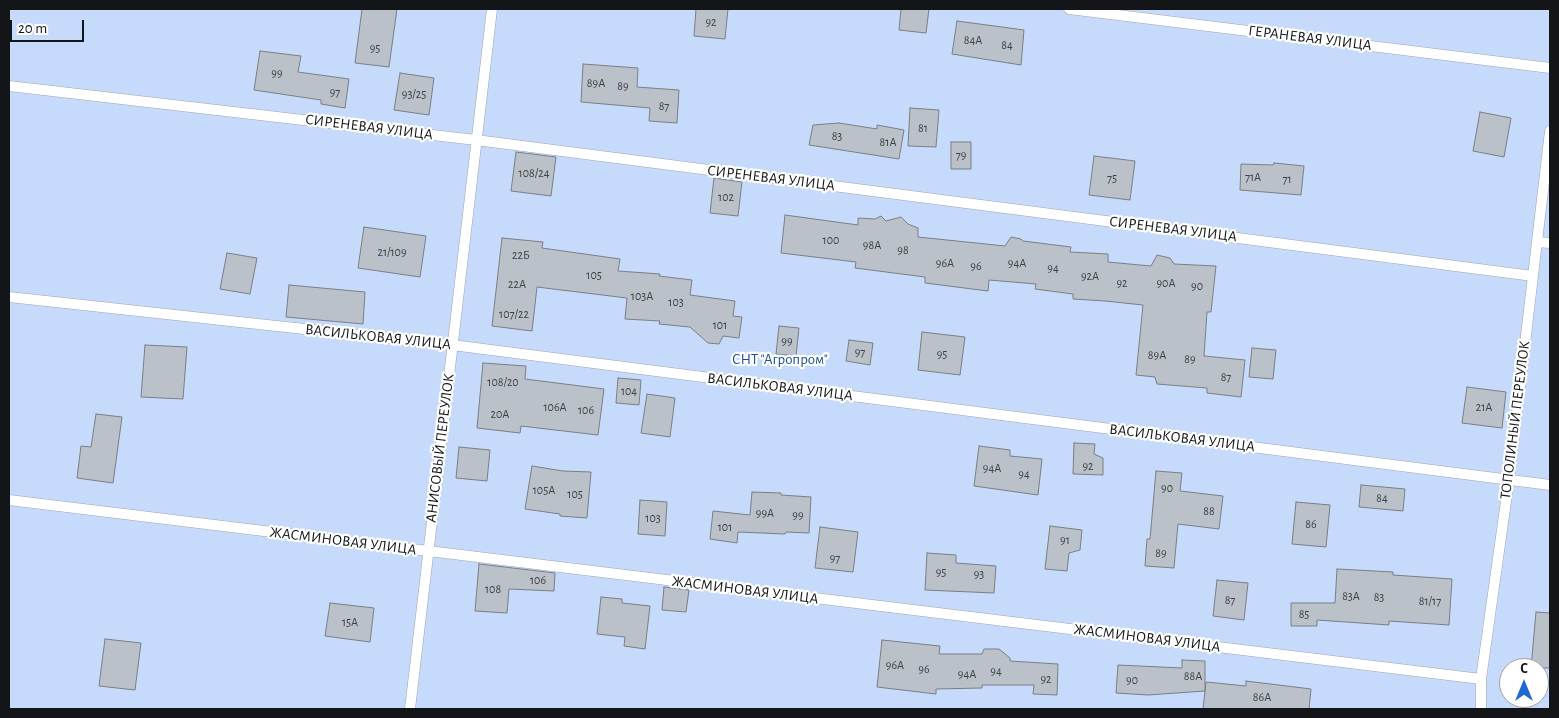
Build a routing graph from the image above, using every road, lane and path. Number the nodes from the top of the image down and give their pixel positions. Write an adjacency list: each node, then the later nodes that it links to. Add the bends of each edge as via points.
1 (492, 9): 6 (lane, АНИСОВЫЙ ПЕРЕУЛОК)
2 (1069, 9): 3 (lane, ГЕРАНЕВАЯ УЛИЦА)
3 (1550, 68)
4 (9, 86): 6 (lane, СИРЕНЕВАЯ УЛИЦА)
5 (1550, 131): 7 (lane, ТОПОЛИНЫЙ ПЕРЕУЛОК)
6 (476, 140): 9 (lane, СИРЕНЕВАЯ УЛИЦА); 11 (lane, АНИСОВЫЙ ПЕРЕУЛОК)
7 (1537, 242): 8 (lane); 9 (lane, ТОПОЛИНЫЙ ПЕРЕУЛОК)
8 (1550, 243)
9 (1533, 276): 12 (lane, ТОПОЛИНЫЙ ПЕРЕУЛОК)
10 (9, 297): 11 (lane, ВАСИЛЬКОВАЯ УЛИЦА)
11 (452, 345): 12 (lane, ВАСИЛЬКОВАЯ УЛИЦА); 15 (lane, АНИСОВЫЙ ПЕРЕУЛОК)
12 (1508, 480): 13 (lane, ВАСИЛЬКОВАЯ УЛИЦА); 16 (lane, ТОПОЛИНЫЙ ПЕРЕУЛОК)
13 (1550, 485)
14 (9, 500): 15 (lane, ЖАСМИНОВАЯ УЛИЦА)
15 (428, 551): 16 (lane, ЖАСМИНОВАЯ УЛИЦА); 17 (lane, АНИСОВЫЙ ПЕРЕУЛОК)
16 (1481, 679): 18 (lane, ТОПОЛИНЫЙ ПЕРЕУЛОК)
17 (410, 709)
18 (1481, 709)

